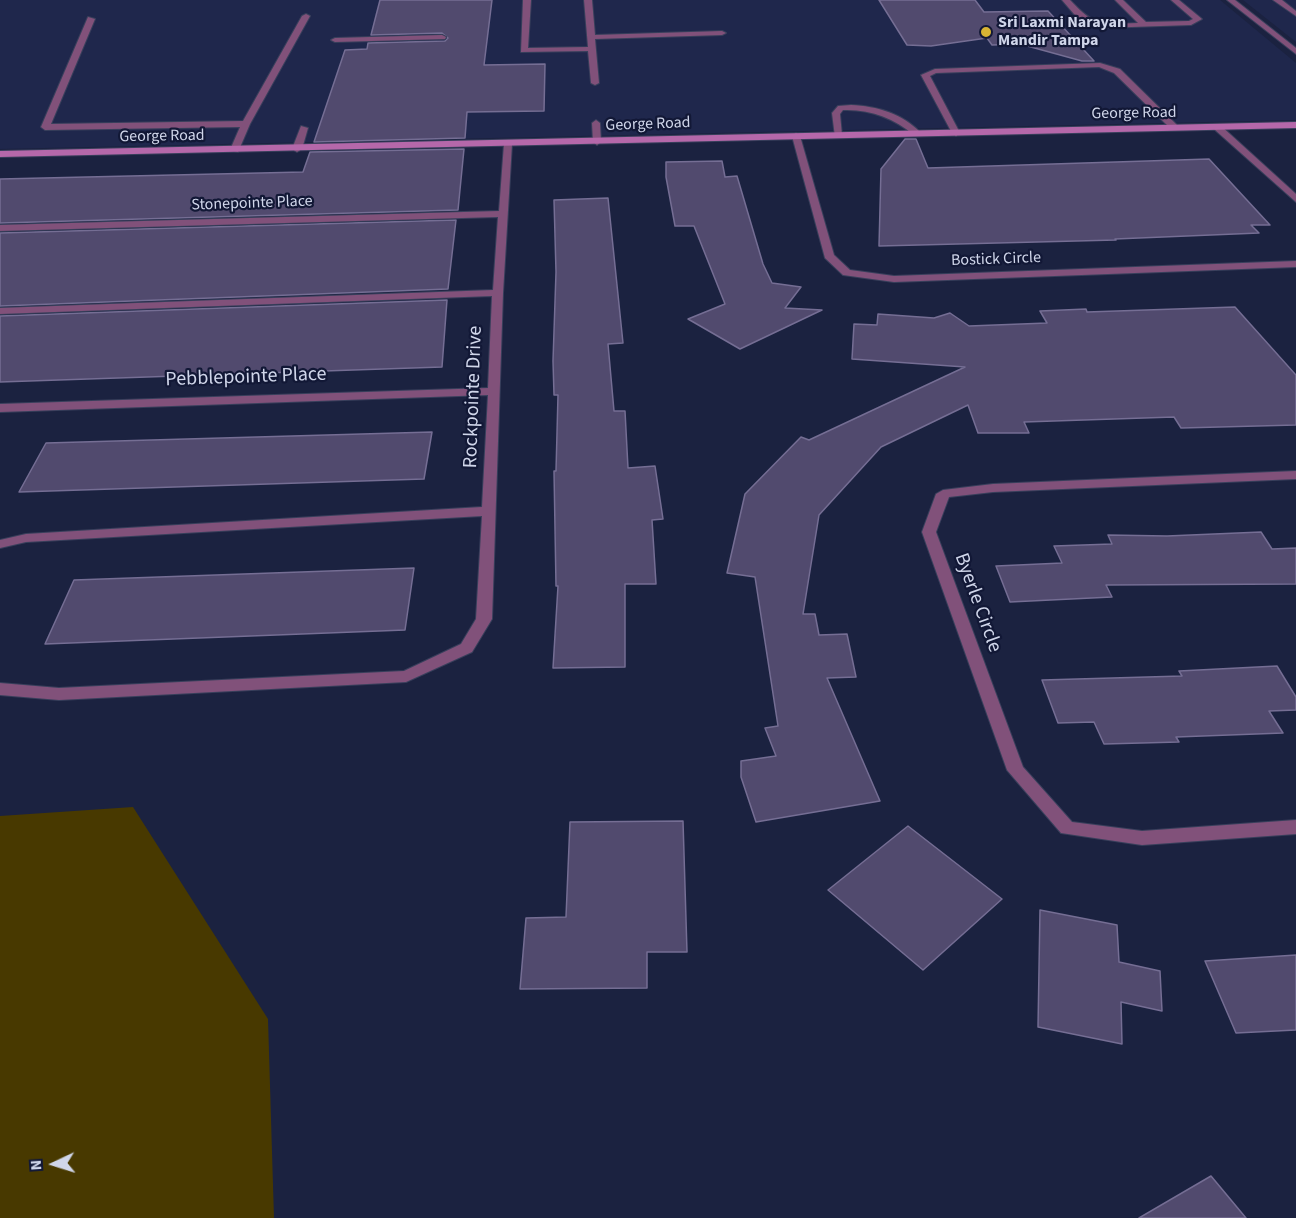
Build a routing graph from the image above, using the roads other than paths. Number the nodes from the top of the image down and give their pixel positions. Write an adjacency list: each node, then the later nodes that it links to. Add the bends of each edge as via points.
1 (527, 0): 16 (street, via 524,50)
2 (588, 0): 14 (street)
3 (1066, 0): 11 (street, via 1083,19 1102,26)
4 (1119, 0): 11 (street)
5 (1175, 0): 11 (street, via 1198,19 1191,23)
6 (1231, 0): 17 (street)
7 (1277, 0): 8 (street)
8 (1296, 14)
9 (306, 16): 20 (street)
10 (91, 18): 20 (street, via 45,127)
11 (1145, 25)
12 (722, 33): 14 (street)
13 (442, 37): 15 (street)
14 (591, 37): 16 (street)
15 (335, 40)
16 (592, 49): 18 (street)
17 (1296, 52)
18 (595, 83)
19 (596, 123): 29 (street)
20 (246, 124): 32 (street)
21 (1296, 125): 22 (street, George Road)
22 (1217, 127): 24 (street, George Road); 34 (street)
23 (304, 128): 31 (street)
24 (1175, 128): 26 (street, George Road); 26 (street, via 1117,71 1100,65 934,71 926,75)
25 (917, 133): 26 (street, George Road); 27 (street, George Road); 27 (street, via 902,120 857,106 841,108 836,113)
26 (956, 133)
27 (838, 135): 28 (street, George Road)
28 (796, 136): 29 (street, George Road); 37 (street, Bostick Circle, via 829,256 847,273 894,279)
29 (597, 142): 30 (street, George Road)
30 (508, 144): 31 (street, George Road); 35 (street, Rockpointe Drive)
31 (297, 148): 32 (street, George Road)
32 (235, 150): 33 (street, George Road)
33 (0, 154)
34 (1296, 199)
35 (504, 214): 36 (street, Stonepointe Place); 38 (street, Rockpointe Drive)
36 (0, 228)
37 (1296, 264)
38 (498, 293): 39 (street); 40 (street, Rockpointe Drive)
39 (0, 311)
40 (493, 391): 41 (street, Pebblepointe Place); 43 (street, Rockpointe Drive)
41 (0, 408)
42 (1296, 475): 46 (street, Byerle Circle, via 993,488 943,494 929,532 1016,771 1067,828 1142,838)
43 (489, 511): 44 (street, via 26,538); 45 (street, Rockpointe Drive, via 484,620 467,648 406,676 59,694)
44 (0, 544)
45 (0, 689)
46 (1296, 827)

